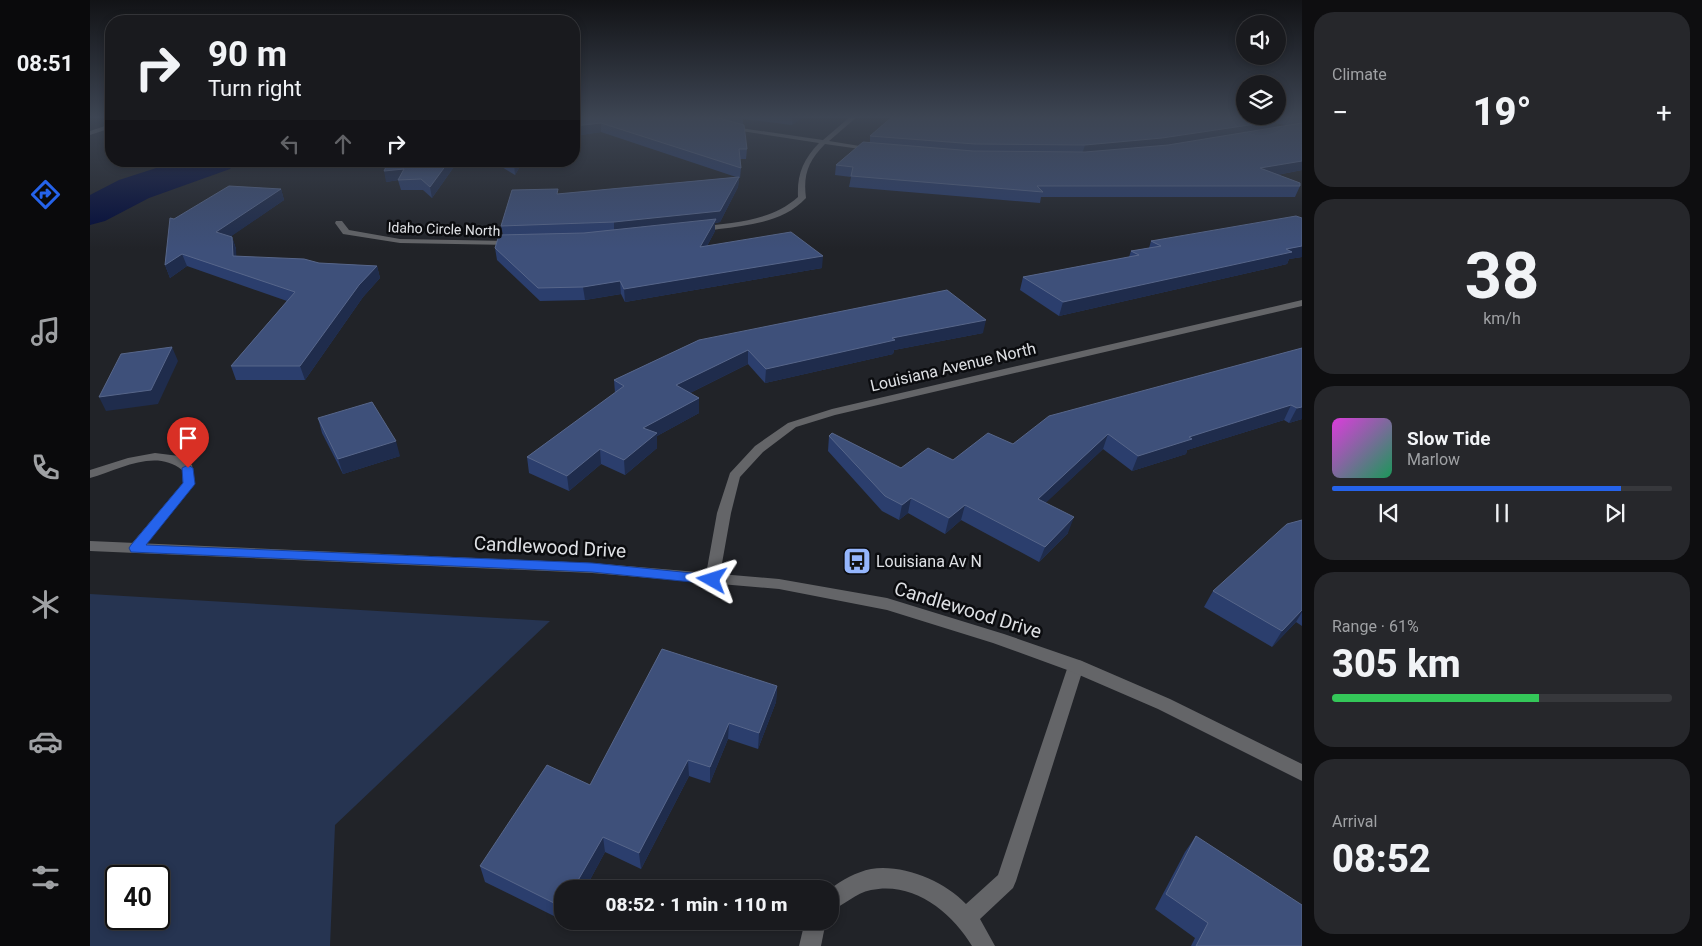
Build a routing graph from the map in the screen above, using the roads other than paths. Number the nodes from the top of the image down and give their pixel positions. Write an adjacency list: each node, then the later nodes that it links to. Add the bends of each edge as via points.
1 (808, 160): 3 (street, via 802,175 802,198 794,207 777,215)
2 (339, 223): 4 (street, Idaho Circle North, via 346,232 370,238)
3 (688, 231)
4 (518, 244)
5 (1302, 304): 9 (street, Louisiana Avenue North, via 832,412 792,426 759,449 734,476)
6 (90, 474): 8 (street, via 146,458 176,459 188,468 189,484)
7 (90, 546): 8 (street, Candlewood Drive)
8 (135, 548): 9 (street, Candlewood Drive, via 592,568)
9 (712, 580): 10 (street, Candlewood Drive, via 778,584 887,604)
10 (1076, 666): 11 (street, Candlewood Drive, via 1164,704); 13 (street, via 1006,880)
11 (1302, 773)
12 (839, 892): 13 (street, via 856,882 894,878 932,890)
13 (966, 918): 16 (street)
14 (814, 930): 15 (street)
15 (810, 946)
16 (984, 946)

